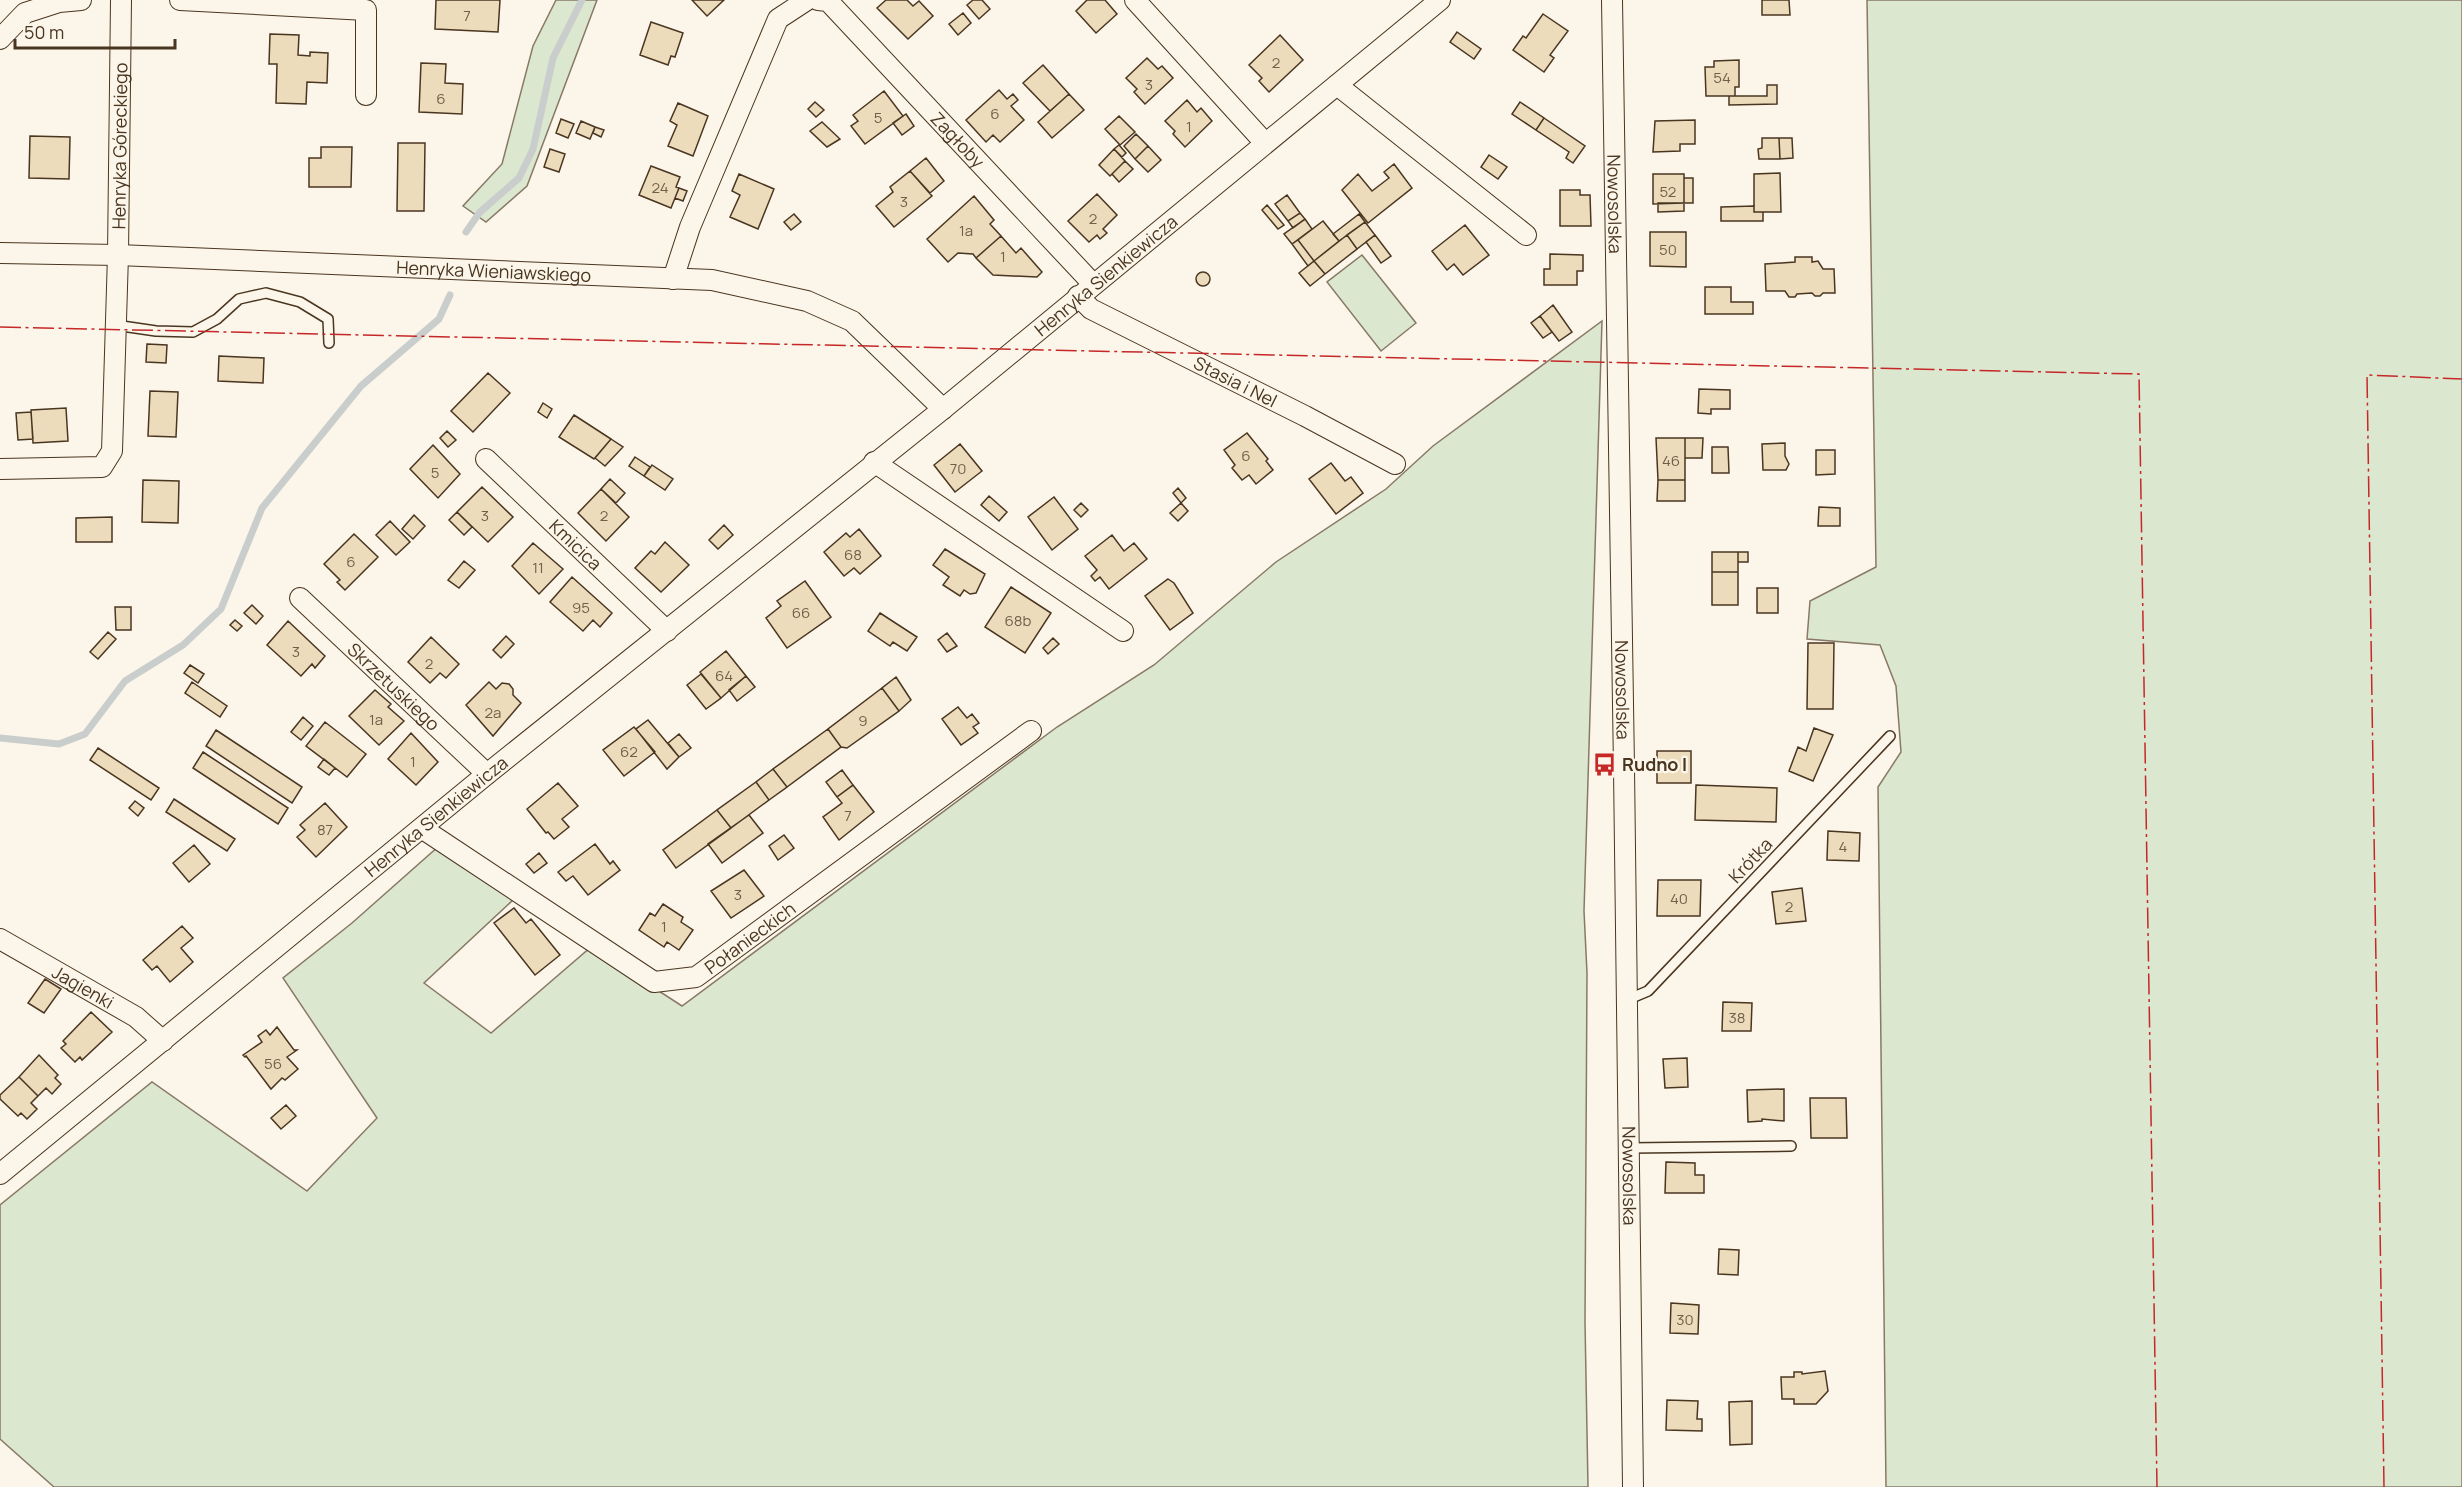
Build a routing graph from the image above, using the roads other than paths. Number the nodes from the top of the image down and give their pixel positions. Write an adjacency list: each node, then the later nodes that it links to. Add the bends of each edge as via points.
1 (81, 0): 9 (street, via 59,2 25,13)
2 (121, 0): 15 (street, Henryka Góreckiego)
3 (180, 0): 11 (street, via 366,10)
4 (807, 0): 16 (street, via 778,19 690,227)
5 (818, 0): 17 (street, Zagłoby, via 828,1)
6 (1135, 0): 12 (street)
7 (1440, 0): 10 (street, Henryka Sienkiewicza)
8 (1612, 0): 33 (street, Nowosolska)
9 (0, 39)
10 (1337, 85): 12 (street, Henryka Sienkiewicza); 13 (street)
11 (366, 95)
12 (1265, 142): 17 (street, Henryka Sienkiewicza)
13 (1526, 235)
14 (0, 253): 15 (street, Henryka Wieniawskiego)
15 (118, 255): 16 (street, Henryka Wieniawskiego); 18 (street, Henryka Góreckiego)
16 (673, 279): 20 (street, Henryka Wieniawskiego, via 711,280 763,290 807,301 852,321)
17 (1086, 290): 20 (street, Henryka Sienkiewicza); 23 (street, Stasia i Nel, via 1091,309)
18 (116, 325): 19 (lane, via 193,332 217,319 239,298 266,293 300,302 328,319); 24 (street, Henryka Góreckiego, via 112,451 102,467)
19 (329, 343)
20 (943, 409): 22 (street, Henryka Sienkiewicza)
21 (486, 459): 26 (street, Kmicica)
22 (874, 462): 26 (street, Henryka Sienkiewicza); 27 (street)
23 (1395, 464)
24 (0, 469)
25 (300, 598): 30 (street, Skrzetuskiego)
26 (667, 631): 30 (street, Henryka Sienkiewicza)
27 (1123, 631)
28 (1031, 731): 31 (street, Połanieckich, via 696,977 654,982)
29 (1890, 736): 33 (lane, Krótka, via 1648,991)
30 (487, 774): 31 (street, Henryka Sienkiewicza)
31 (423, 829): 34 (street, Henryka Sienkiewicza)
32 (0, 939): 34 (street, Jagienki, via 136,1017)
33 (1629, 999): 36 (street, Nowosolska)
34 (163, 1041): 37 (street, Henryka Sienkiewicza)
35 (1791, 1146): 36 (lane)
36 (1630, 1148): 38 (street, Nowosolska)
37 (0, 1174)
38 (1633, 1487)

